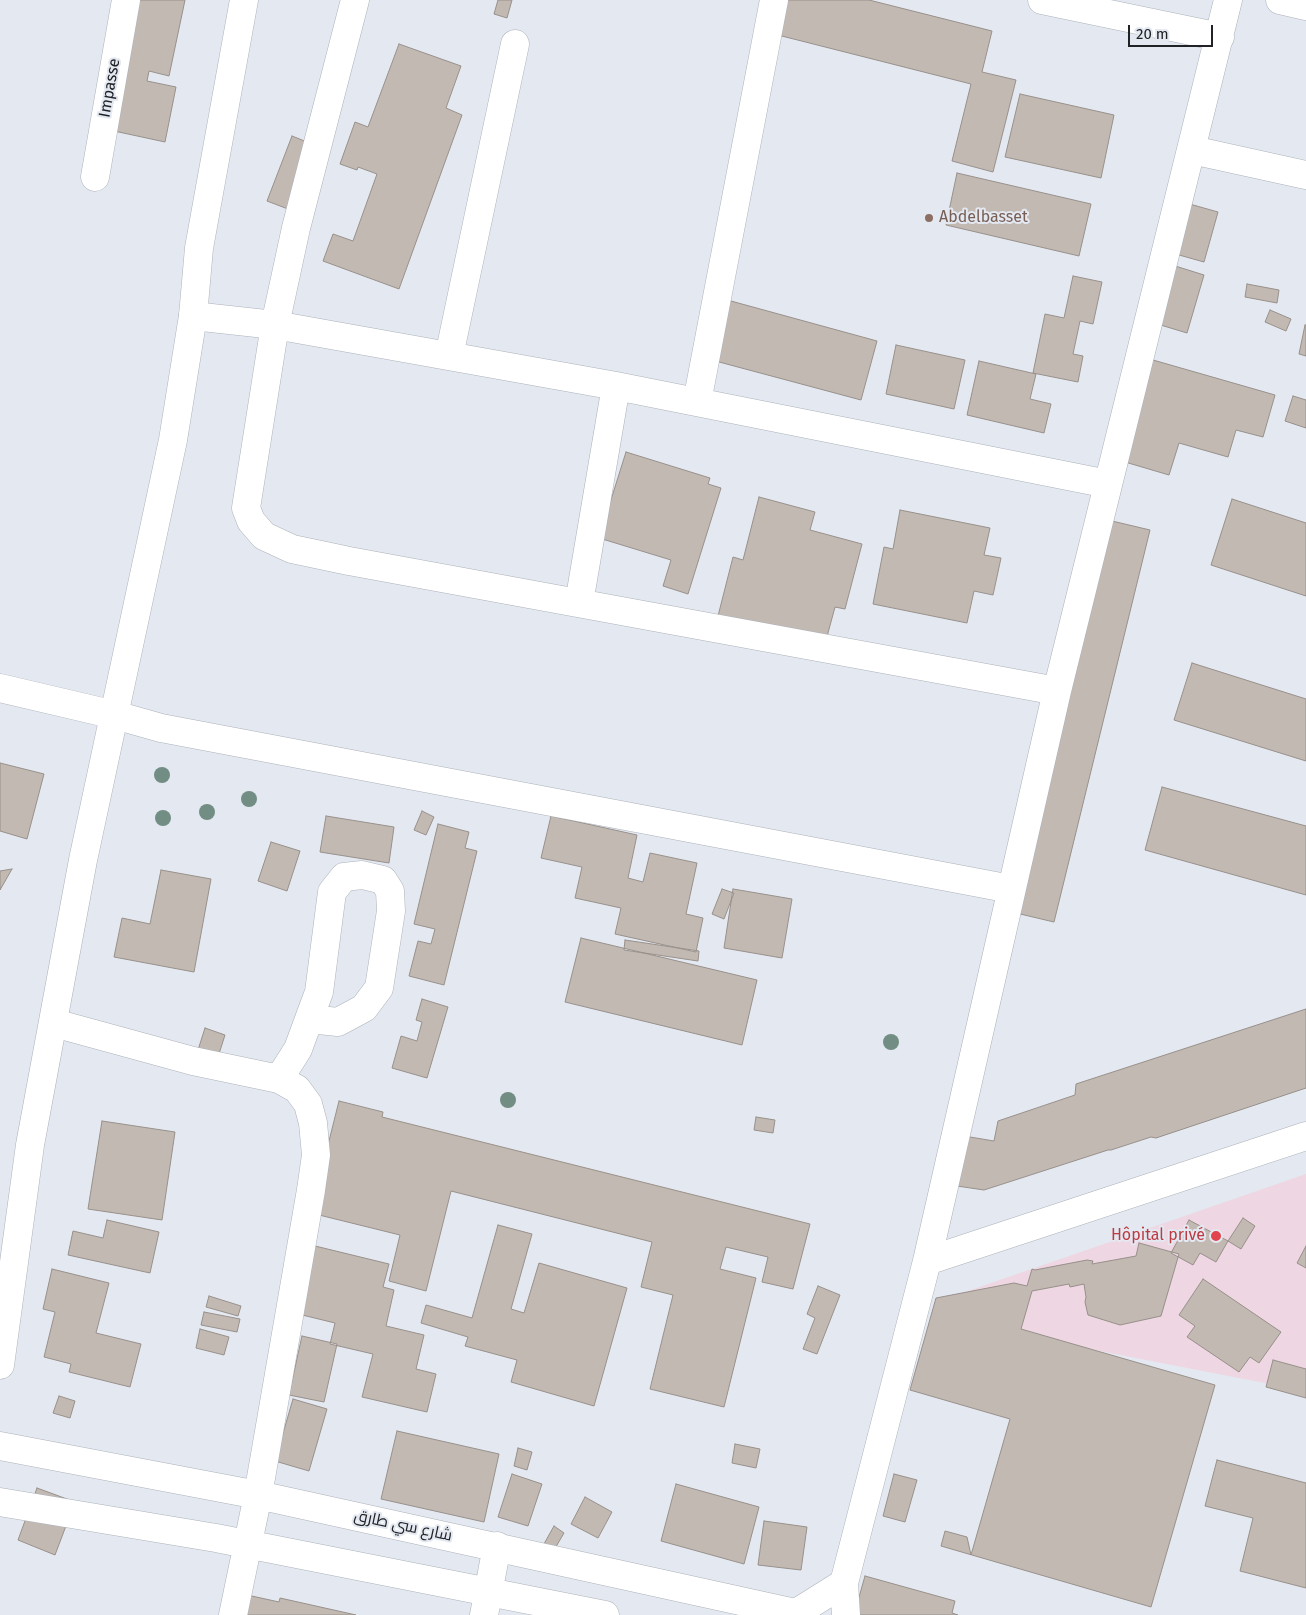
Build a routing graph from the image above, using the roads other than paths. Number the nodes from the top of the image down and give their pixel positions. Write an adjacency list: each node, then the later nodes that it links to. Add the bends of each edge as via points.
1 (126, 0): 13 (street, Impasse)
2 (244, 0): 14 (street, via 199,248)
3 (355, 0): 15 (street)
4 (774, 0): 18 (street)
5 (1042, 0): 9 (street)
6 (1228, 0): 9 (street)
7 (1280, 0): 8 (street)
8 (1306, 6)
9 (1220, 37): 11 (street)
10 (515, 44): 16 (street)
11 (1192, 150): 12 (street); 19 (street)
12 (1306, 175)
13 (95, 177)
14 (193, 316): 15 (street); 23 (street, via 173,440)
15 (275, 325): 16 (street); 20 (street, via 246,508 251,521 264,536 292,549)
16 (449, 356): 17 (street)
17 (616, 386): 18 (street); 20 (street)
18 (696, 402): 19 (street)
19 (1108, 484): 22 (street)
20 (579, 603): 22 (street)
21 (0, 688): 23 (street)
22 (1057, 691): 24 (street)
23 (115, 715): 24 (street, via 161,728); 26 (street, via 83,860)
24 (1011, 889): 29 (street)
25 (309, 1019): 25 (street, via 319,992 332,892 344,877 362,875 383,880 390,891 391,911 378,988 364,1008 338,1022); 27 (street, via 298,1050)
26 (54, 1023): 27 (street, via 193,1061); 30 (street, via 30,1145)
27 (279, 1079): 32 (street, via 297,1089 308,1104 316,1155)
28 (1306, 1136): 29 (street)
29 (927, 1261): 36 (street)
30 (0, 1365)
31 (0, 1446): 32 (street, شارع سي طارق)
32 (258, 1495): 34 (street); 35 (street, شارع سي طارق)
33 (0, 1502): 34 (street)
34 (247, 1544): 37 (street); 39 (street)
35 (497, 1546): 37 (street); 38 (street, شارع سي طارق)
36 (844, 1583): 38 (street); 41 (street)
37 (486, 1604): 40 (street)
38 (797, 1614)
39 (233, 1615)
40 (605, 1615)
41 (846, 1615)

